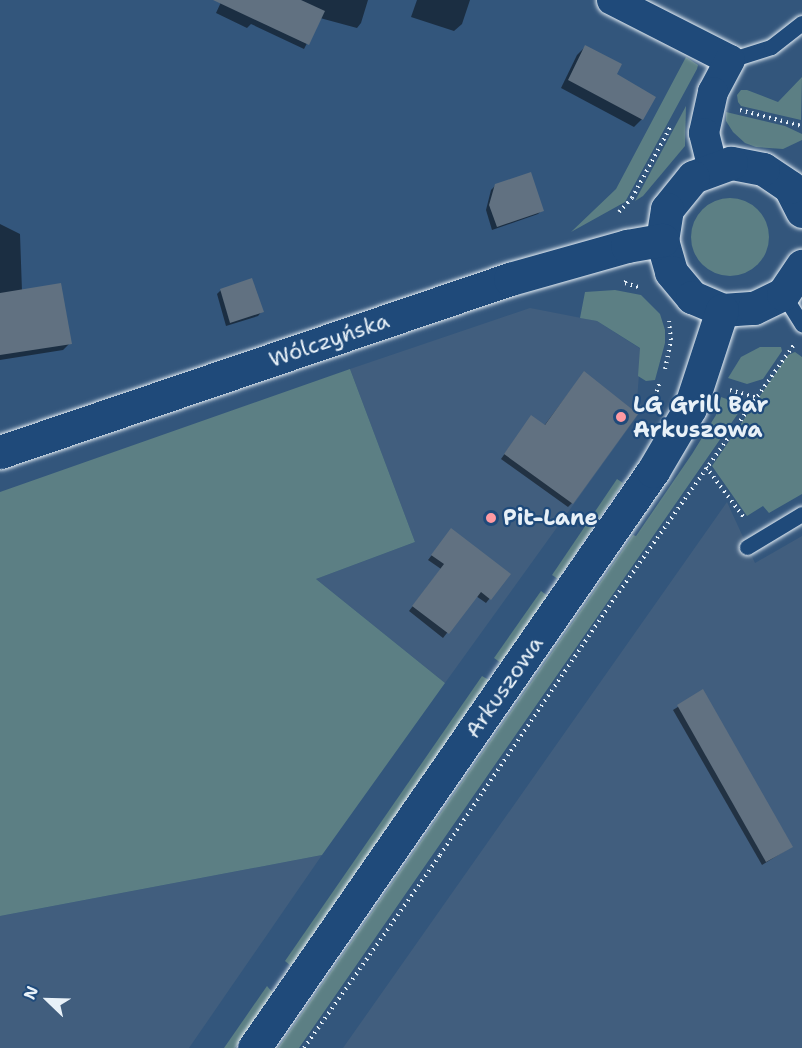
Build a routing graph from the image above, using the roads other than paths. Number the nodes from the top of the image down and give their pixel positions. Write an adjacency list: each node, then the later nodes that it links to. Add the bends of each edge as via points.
1 (612, 0): 3 (street)
2 (802, 24): 3 (lane, via 771,46)
3 (730, 60): 4 (street, via 713,92 705,133)
4 (713, 170): 5 (main road, via 731,163 763,169); 6 (main road, via 693,177 668,208)
5 (798, 192)
6 (662, 240): 9 (main road, via 670,272 692,297); 11 (main road, Wólczyńska, via 510,279)
7 (802, 266): 8 (main road)
8 (783, 294): 9 (main road, via 754,308); 10 (lane)
9 (722, 310): 14 (main road, Arkuszowa, via 690,408 653,471)
10 (802, 325)
11 (0, 452)
12 (802, 514): 13 (lane)
13 (747, 546)
14 (254, 1048)

